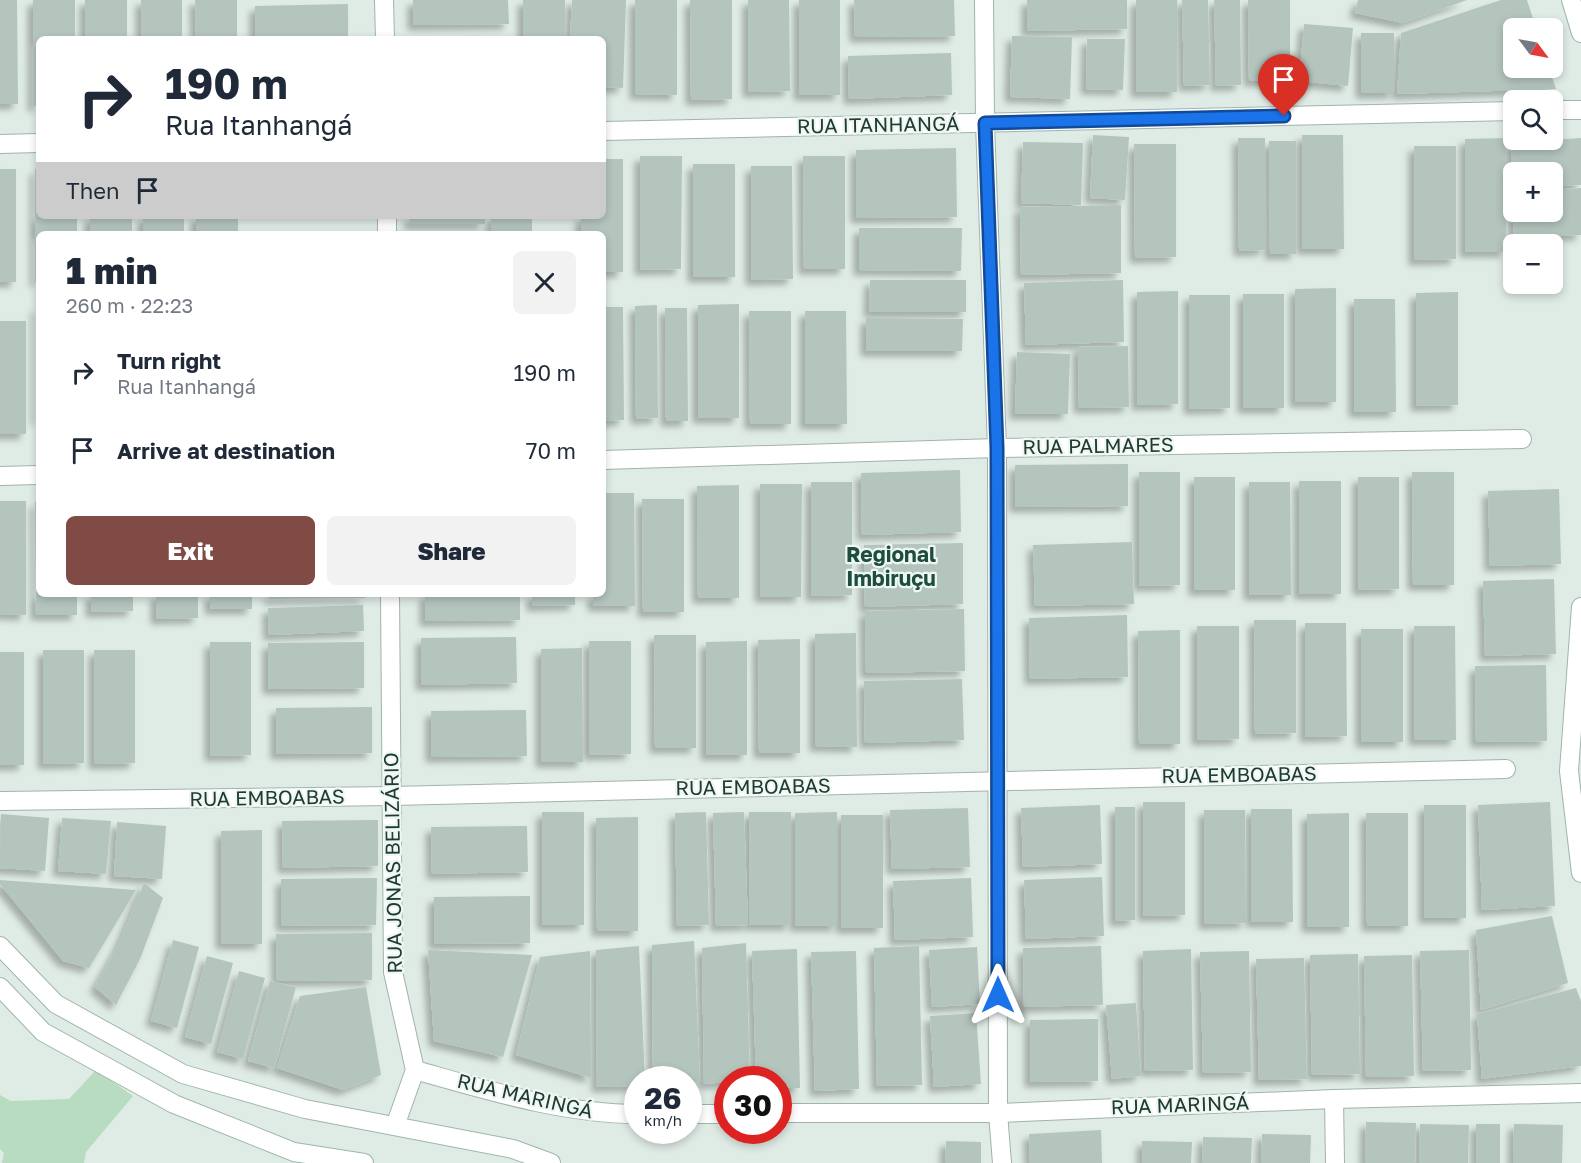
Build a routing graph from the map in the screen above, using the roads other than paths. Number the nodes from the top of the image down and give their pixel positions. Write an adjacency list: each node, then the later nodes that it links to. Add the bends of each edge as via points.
1 (384, 0): 5 (street)
2 (984, 0): 9 (street)
3 (1571, 0): 4 (street)
4 (1581, 33)
5 (385, 36)
6 (1581, 110): 8 (street)
7 (1503, 111): 9 (street, RUA ITANHANGÁ)
8 (1563, 111)
9 (985, 123): 10 (street, RUA ITANHANGÁ); 14 (street)
10 (606, 131)
11 (36, 143): 12 (street)
12 (0, 144)
13 (1522, 439): 14 (street, RUA PALMARES)
14 (997, 448): 15 (street, RUA PALMARES); 21 (street)
15 (606, 460)
16 (36, 475): 17 (street)
17 (0, 476)
18 (390, 597): 22 (street, RUA JONAS BELIZÁRIO)
19 (1581, 607): 24 (street, via 1569,771)
20 (1506, 769): 21 (street, RUA EMBOABAS)
21 (998, 781): 22 (street, RUA EMBOABAS); 31 (street)
22 (392, 796): 23 (street, RUA EMBOABAS); 27 (street, RUA JONAS BELIZÁRIO, via 393,972)
23 (0, 801)
24 (1581, 873)
25 (0, 946): 33 (street, via 56,1004 183,1074 305,1109)
26 (0, 987): 34 (street, via 43,1032 174,1104 294,1152)
27 (414, 1070): 32 (street, RUA MARINGÁ, via 512,1096); 33 (street)
28 (1581, 1093): 29 (street, RUA MARINGÁ)
29 (1334, 1099): 31 (street, RUA MARINGÁ); 37 (street)
30 (792, 1113): 31 (street, RUA MARINGÁ)
31 (998, 1113): 36 (street)
32 (624, 1114)
33 (395, 1126): 35 (street, via 513,1149)
34 (364, 1163)
35 (551, 1163)
36 (1002, 1163)
37 (1335, 1163)

